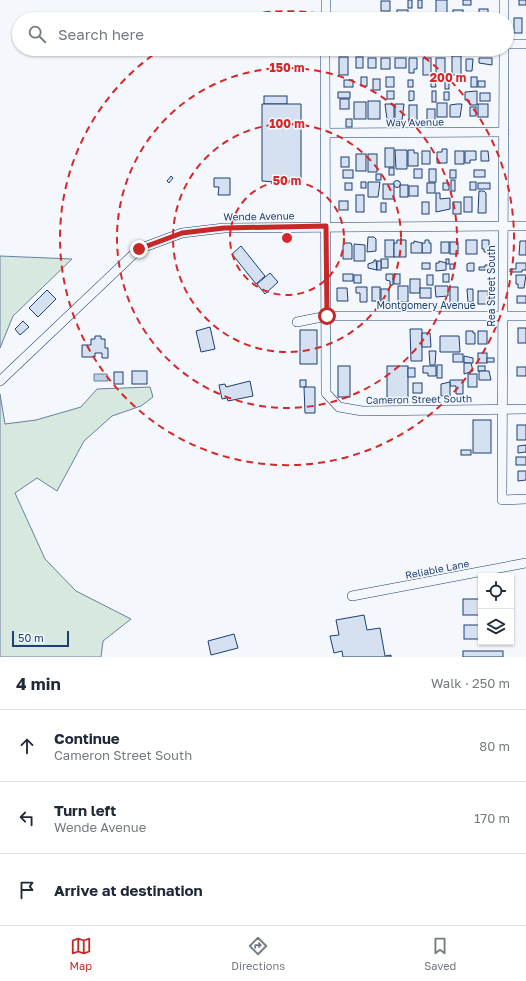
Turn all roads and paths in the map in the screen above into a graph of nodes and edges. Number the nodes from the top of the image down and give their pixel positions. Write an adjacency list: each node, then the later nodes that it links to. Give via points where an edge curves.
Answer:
1 (326, 0): 3 (street)
2 (504, 0): 4 (street)
3 (326, 12)
4 (504, 12)
5 (514, 44): 6 (street)
6 (526, 44)
7 (325, 56): 10 (street, Cameron Street South)
8 (504, 56): 9 (street, Rea Street South)
9 (504, 132): 10 (street, Way Avenue); 12 (street, Rea Street South)
10 (326, 134): 11 (street, Cameron Street South)
11 (326, 226): 12 (street, Wende Avenue); 14 (street, Cameron Street South); 18 (street, Wende Avenue, via 224,228 182,233 139,249)
12 (502, 226): 13 (street, Wende Avenue); 15 (street, Rea Street South)
13 (526, 226)
14 (327, 316): 15 (street, Montgomery Avenue); 17 (street, Montgomery Avenue); 19 (street, Cameron Street South, via 326,393 339,407 362,411)
15 (502, 316): 16 (street, Montgomery Avenue); 19 (street, Rea Street South)
16 (526, 316)
17 (297, 322)
18 (0, 381)
19 (503, 409): 20 (street, Cameron Street South); 21 (street, Rea Street South, via 502,500)
20 (526, 409)
21 (526, 499)
22 (526, 563): 23 (street, Reliable Lane)
23 (352, 596)

